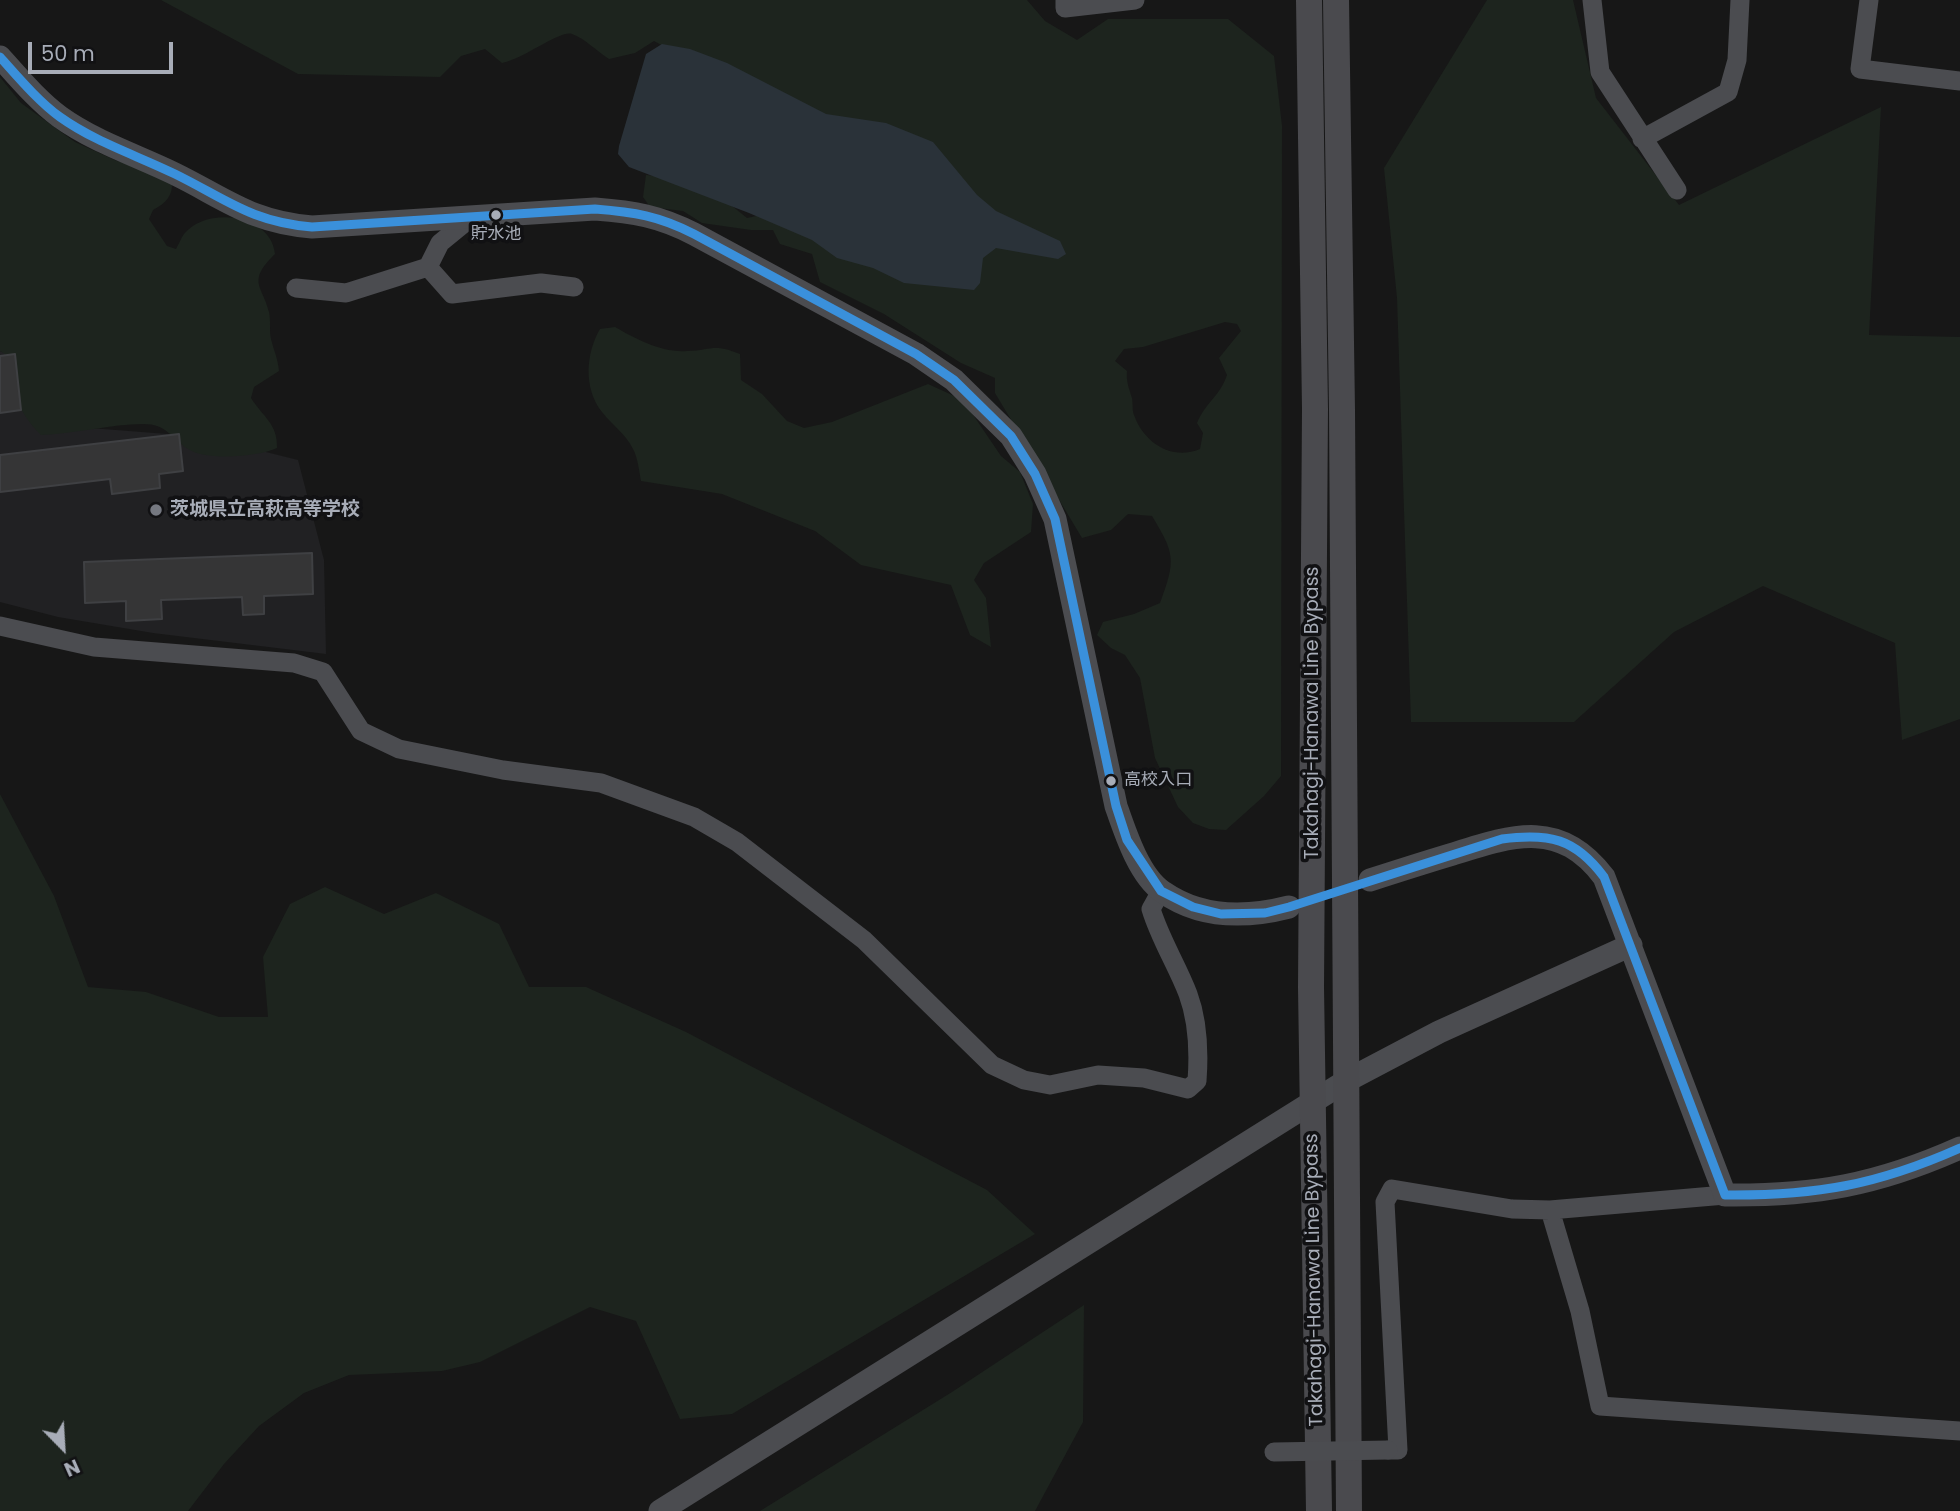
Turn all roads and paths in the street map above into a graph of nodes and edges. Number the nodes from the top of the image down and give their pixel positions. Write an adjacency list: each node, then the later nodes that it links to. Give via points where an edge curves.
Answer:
1 (1065, 0): 2 (street, via 1065,8)
2 (1135, 0)
3 (1309, 0): 10 (main road, Takahagi-Hanawa Line Bypass)
4 (1336, 0): 10 (main road, Takahagi-Hanawa Line Bypass)
5 (1592, 0): 11 (street, via 1600,72)
6 (1740, 0): 11 (street, via 1737,60 1728,92)
7 (1869, 0): 9 (street, via 1860,69)
8 (0, 57): 13 (street, via 59,116 95,138 278,225 312,227)
9 (1960, 81)
10 (1326, 136): 22 (main road, Takahagi-Hanawa Line Bypass, via 1342,410); 23 (main road, Takahagi-Hanawa Line Bypass, via 1315,410)
11 (1642, 139): 12 (street)
12 (1676, 190)
13 (473, 216): 14 (street, via 440,243); 19 (street, via 595,209 663,219 916,354 985,408 1011,436 1035,474 1055,519 1116,806 1128,841)
14 (428, 267): 15 (street, via 452,294 541,283); 16 (street, via 346,293)
15 (574, 287)
16 (296, 288)
17 (0, 625): 19 (street, via 94,647 294,663 323,672 361,731 399,749 601,783 694,817 737,842 864,940 992,1065 1024,1080 1050,1085 1098,1075 1144,1078 1188,1089 1197,1082 1195,1020 1151,909)
18 (1370, 880): 21 (street, via 1502,839 1550,838 1578,850 1604,877)
19 (1161, 891): 20 (street, via 1221,914 1265,913)
20 (1289, 907)
21 (1631, 946): 22 (street, via 1438,1032); 25 (street)
22 (1346, 1081): 23 (street); 31 (main road, Takahagi-Hanawa Line Bypass)
23 (1312, 1103): 29 (street); 30 (main road, Takahagi-Hanawa Line Bypass)
24 (1960, 1148): 25 (street, via 1890,1177 1839,1188 1788,1195)
25 (1725, 1195): 26 (street)
26 (1550, 1210): 27 (street, via 1580,1311 1600,1406); 28 (street, bridge, via 1466,1204 1392,1189 1385,1202 1398,1450)
27 (1960, 1431)
28 (1271, 1451)
29 (660, 1511)
30 (1319, 1511)
31 (1349, 1511)

